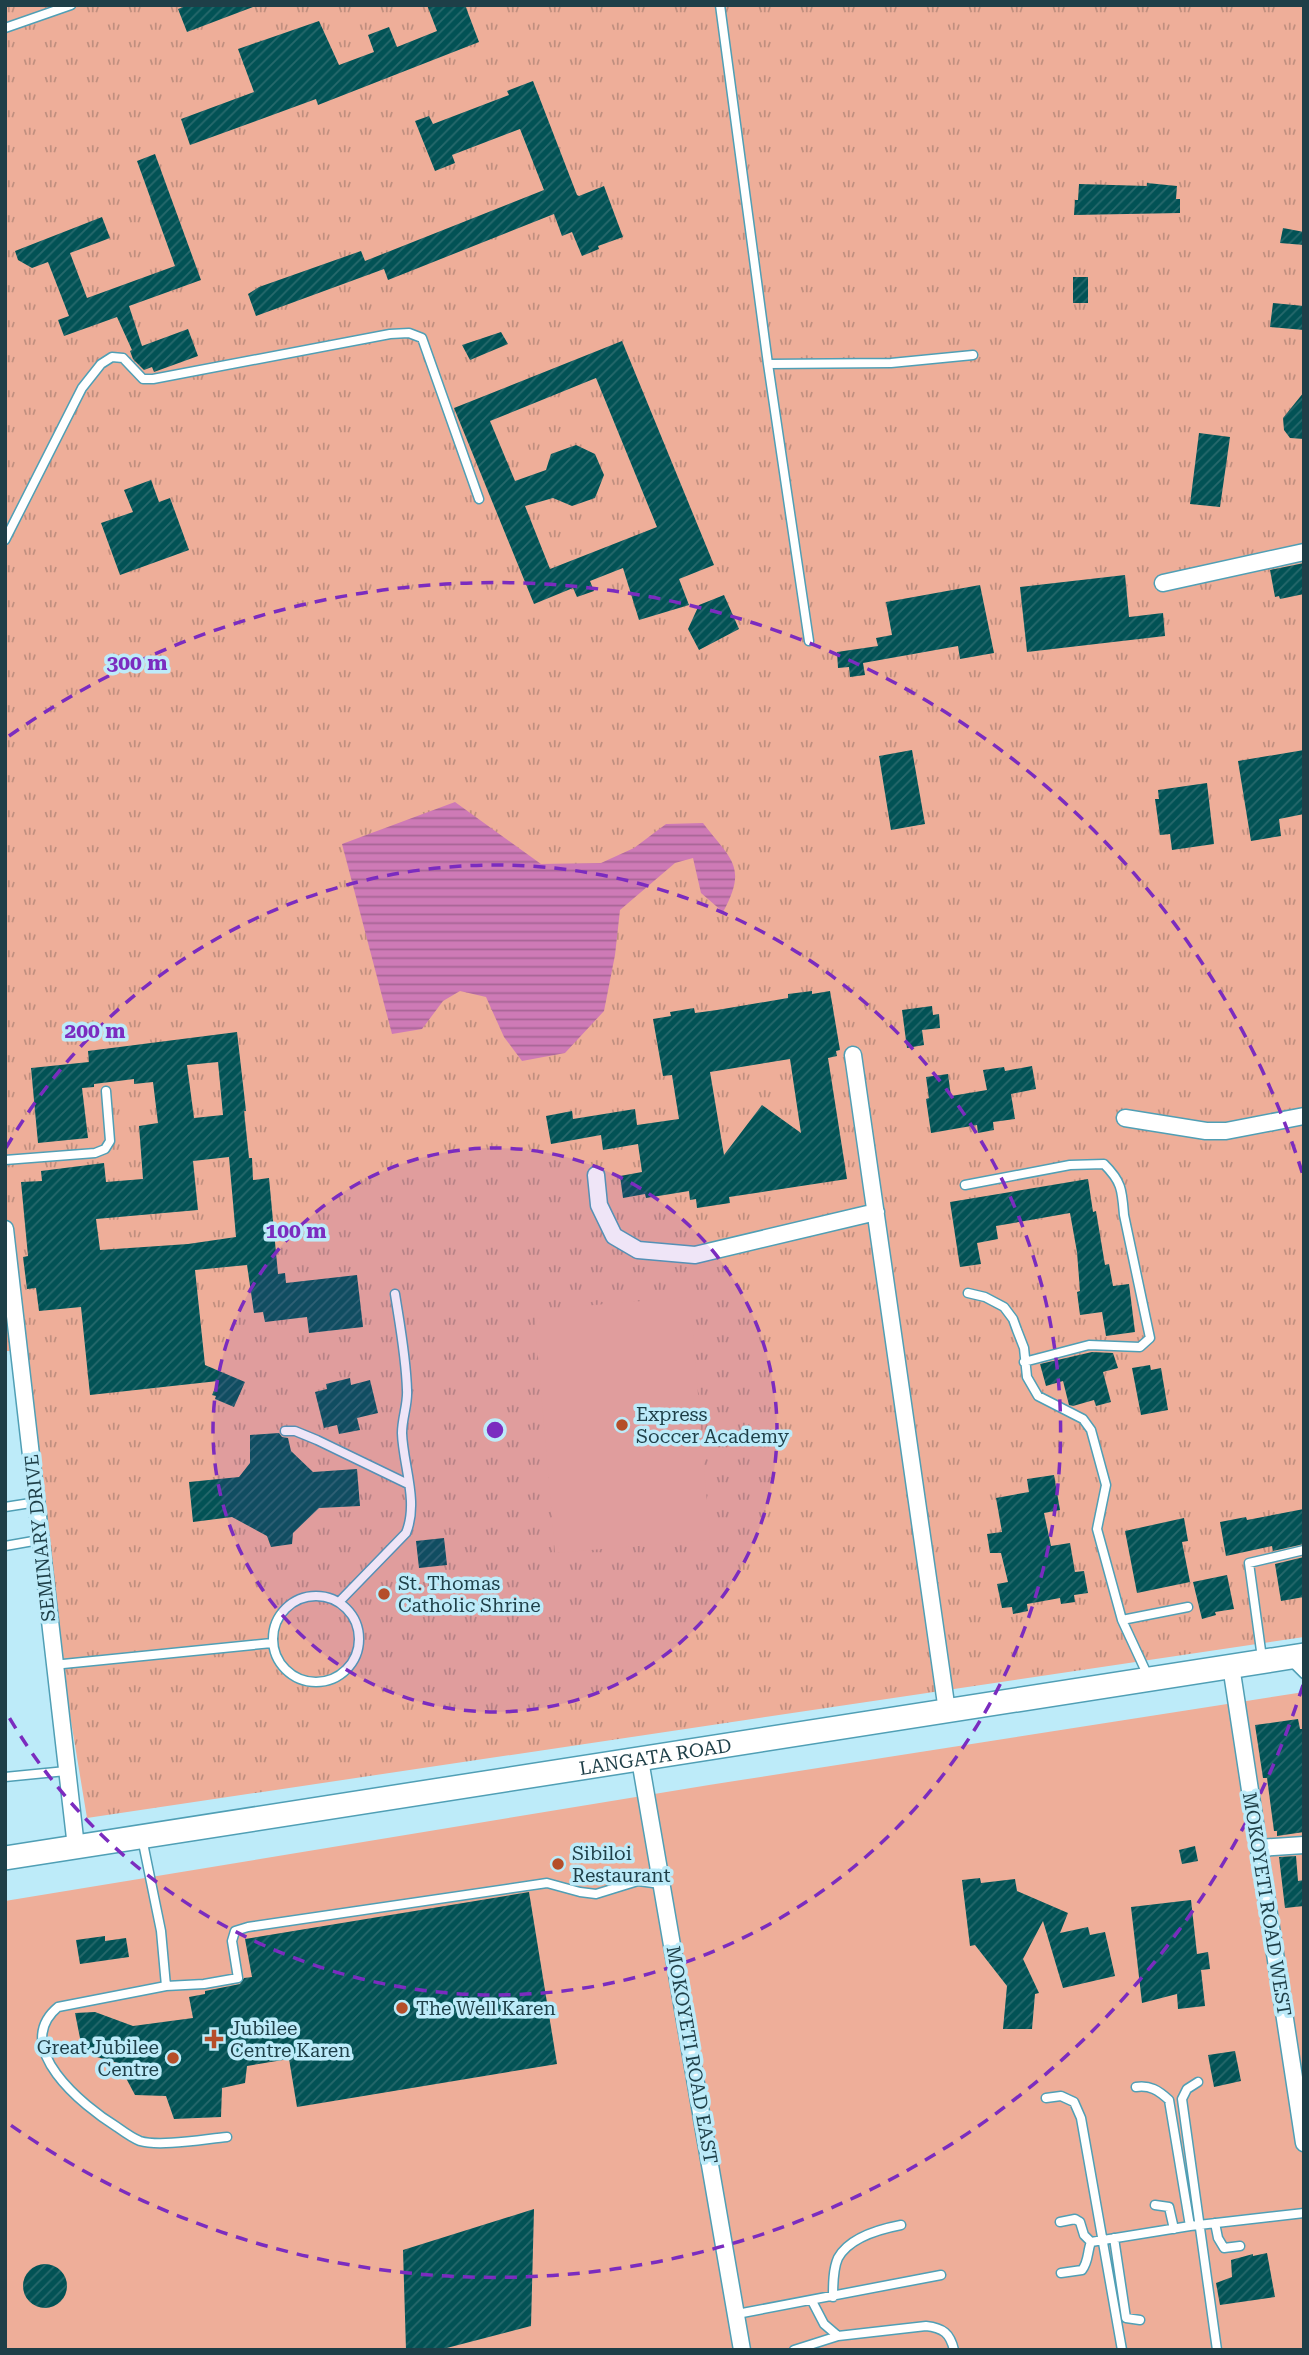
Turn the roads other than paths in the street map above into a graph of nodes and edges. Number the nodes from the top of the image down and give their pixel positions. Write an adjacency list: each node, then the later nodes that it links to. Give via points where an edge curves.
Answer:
1 (71, 5): 3 (lane)
2 (720, 5): 5 (lane)
3 (5, 28)
4 (973, 355): 5 (lane, via 891,363)
5 (768, 365): 10 (lane)
6 (479, 499): 7 (lane, via 422,338 390,334 153,379 143,379 122,358 112,357 82,388)
7 (5, 540)
8 (1304, 552): 9 (street)
9 (1163, 583)
10 (809, 641)
11 (853, 1055): 18 (street)
12 (106, 1091): 15 (lane, via 110,1141 105,1149)
13 (1304, 1116): 14 (street, via 1226,1131)
14 (1125, 1118)
15 (5, 1160)
16 (596, 1175): 18 (street, via 599,1205 614,1236 638,1250 695,1255)
17 (965, 1185): 22 (lane, via 1070,1165 1104,1164 1117,1177 1123,1195 1150,1338 1140,1347 1089,1345)
18 (876, 1212): 40 (street)
19 (5, 1229): 25 (street, SEMINARY DRIVE)
20 (968, 1293): 22 (lane, via 1004,1307 1024,1348)
21 (394, 1294): 24 (lane, via 405,1349 407,1393 402,1431)
22 (1024, 1362): 32 (lane, via 1038,1396 1083,1419 1091,1430 1107,1485 1097,1529)
23 (285, 1431): 24 (lane, via 317,1440)
24 (408, 1484): 30 (lane, via 410,1523 405,1533)
25 (37, 1502): 26 (lane); 27 (street, SEMINARY DRIVE)
26 (5, 1507)
27 (39, 1540): 28 (lane); 36 (street, SEMINARY DRIVE)
28 (5, 1546)
29 (1304, 1550): 35 (lane, via 1249,1563)
30 (339, 1602): 33 (lane, via 324,1596 293,1602 281,1612); 33 (lane, via 359,1627 360,1643 346,1671 332,1680 308,1681 286,1671)
31 (1188, 1607): 32 (lane)
32 (1122, 1620): 39 (lane)
33 (272, 1643): 36 (lane)
34 (1296, 1656): 35 (main road, LANGATA ROAD); 38 (lane)
35 (1262, 1661): 37 (main road, LANGATA ROAD)
36 (53, 1665): 42 (street, SEMINARY DRIVE)
37 (1231, 1666): 39 (main road, LANGATA ROAD); 47 (street, MOKOYETI ROAD WEST)
38 (1304, 1674)
39 (1149, 1679): 40 (main road, LANGATA ROAD)
40 (947, 1711): 41 (main road, LANGATA ROAD)
41 (640, 1760): 44 (main road, LANGATA ROAD); 49 (street, MOKOYETI ROAD EAST)
42 (66, 1771): 43 (lane); 46 (street, SEMINARY DRIVE)
43 (5, 1776)
44 (141, 1835): 46 (main road, LANGATA ROAD); 50 (lane, via 161,1931)
45 (1304, 1845): 47 (street)
46 (76, 1847): 48 (main road, LANGATA ROAD)
47 (1259, 1848): 54 (street, MOKOYETI ROAD WEST)
48 (5, 1858)
49 (664, 1884): 50 (lane, via 638,1881 596,1894 547,1883 248,1927 235,1931 232,1938 238,1978); 73 (street, MOKOYETI ROAD EAST)
50 (166, 1986): 55 (lane, via 58,2007 47,2016 43,2028 52,2071 105,2120 138,2140)
51 (1198, 2082): 62 (lane, via 1182,2099)
52 (1136, 2087): 63 (lane, via 1158,2090 1169,2100)
53 (1046, 2098): 66 (lane, via 1061,2096 1074,2102 1081,2118)
54 (1301, 2111): 56 (street, MOKOYETI ROAD WEST)
55 (227, 2137)
56 (1304, 2143)
57 (1155, 2205): 64 (lane, via 1168,2207)
58 (1304, 2213): 60 (lane)
59 (1060, 2222): 67 (lane, via 1080,2222)
60 (1215, 2223): 62 (lane); 68 (lane, via 1224,2248)
61 (901, 2225): 71 (lane, via 851,2244 838,2258)
62 (1201, 2225): 63 (lane); 80 (lane)
63 (1190, 2226): 64 (lane)
64 (1174, 2229): 65 (lane)
65 (1114, 2238): 66 (lane); 74 (lane, via 1126,2318)
66 (1102, 2239): 67 (lane); 79 (lane)
67 (1091, 2242): 69 (lane, via 1082,2270)
68 (1240, 2246)
69 (1061, 2273)
70 (942, 2275): 71 (lane)
71 (833, 2297): 72 (lane)
72 (812, 2301): 73 (lane); 75 (lane, via 824,2324)
73 (737, 2314): 76 (street, MOKOYETI ROAD EAST)
74 (1140, 2320)
75 (838, 2336): 77 (lane); 78 (lane, via 940,2327)
76 (742, 2350)
77 (794, 2350)
78 (954, 2350)
79 (1122, 2350)
80 (1217, 2350)

